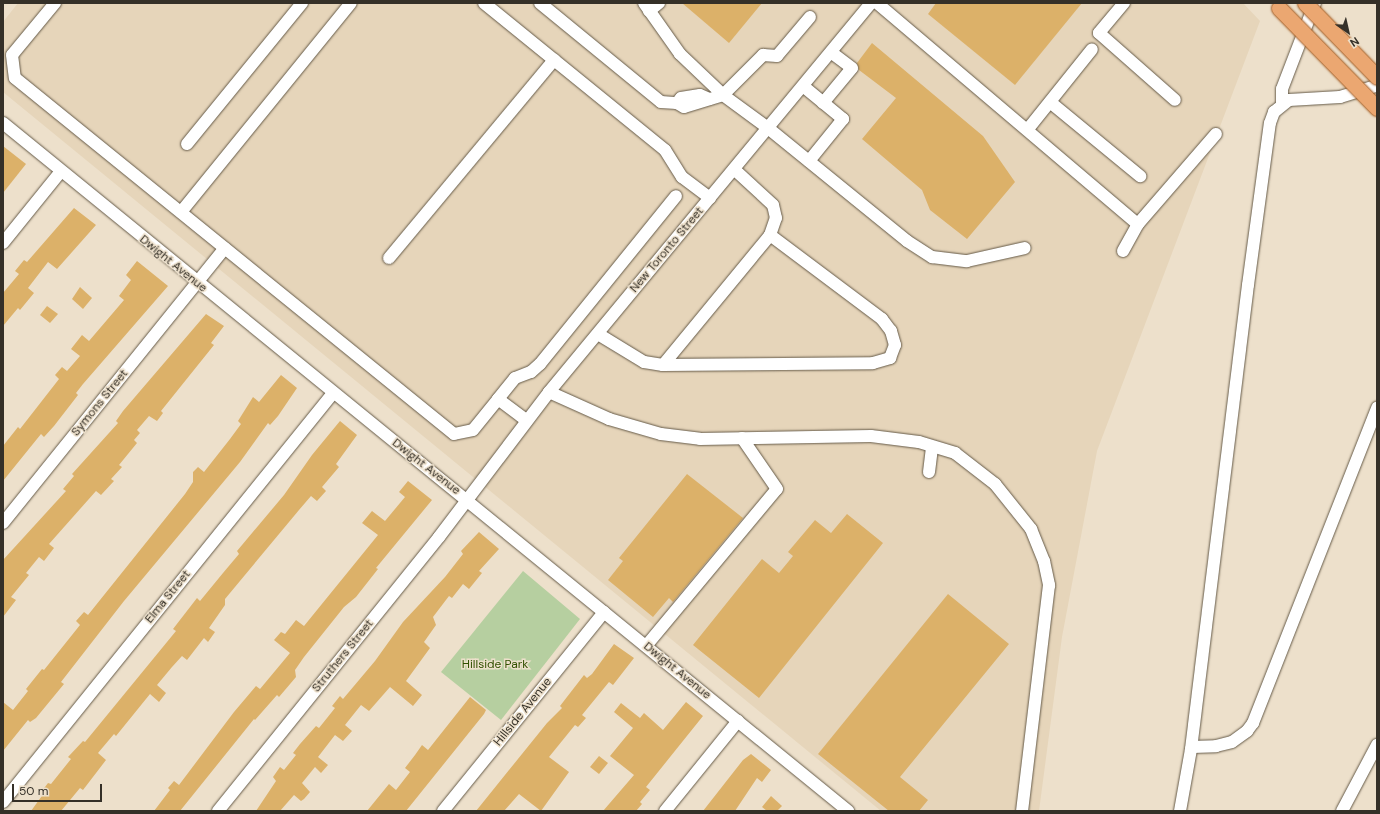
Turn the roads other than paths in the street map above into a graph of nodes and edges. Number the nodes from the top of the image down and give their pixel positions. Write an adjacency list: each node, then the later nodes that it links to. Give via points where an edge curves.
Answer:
1 (55, 3): 38 (street, via 12,56 15,78)
2 (302, 3): 31 (street)
3 (351, 3): 38 (street)
4 (484, 3): 17 (street)
5 (540, 3): 21 (street, via 662,102 677,103 684,107)
6 (659, 3): 12 (street)
7 (871, 3): 16 (street, New Toronto Street)
8 (877, 3): 29 (street)
9 (1124, 3): 22 (street, via 1099,34)
10 (1305, 3): 18 (main road, bridge)
11 (1315, 3): 25 (street, via 1282,89)
12 (646, 7): 21 (street, via 680,54)
13 (1279, 8): 26 (main road, bridge)
14 (810, 17): 21 (street, via 777,56 763,55)
15 (1092, 49): 23 (street)
16 (831, 52): 19 (street, New Toronto Street); 24 (street, via 852,68)
17 (554, 60): 37 (street, via 664,150 682,177); 45 (street)
18 (1377, 77)
19 (802, 86): 24 (street); 28 (street, New Toronto Street)
20 (1377, 86): 25 (street, via 1340,97)
21 (723, 95): 28 (street)
22 (1175, 100)
23 (1050, 102): 29 (street); 35 (street)
24 (823, 103): 32 (street, via 843,120)
25 (1282, 103): 63 (street, via 1270,122)
26 (1377, 108)
27 (3, 123): 34 (street, Dwight Avenue)
28 (768, 128): 32 (street); 33 (street, New Toronto Street)
29 (1028, 129): 39 (street)
30 (1216, 134): 39 (street)
31 (187, 144)
32 (809, 161): 43 (street, via 907,241 932,257 967,260)
33 (734, 169): 37 (street, New Toronto Street); 40 (street, via 773,206 776,218)
34 (60, 171): 41 (street); 46 (street, Dwight Avenue)
35 (1140, 176)
36 (676, 196): 51 (street, via 540,364 531,372 515,378)
37 (710, 198): 47 (street, New Toronto Street)
38 (181, 212): 42 (street)
39 (1138, 224): 44 (street)
40 (770, 235): 48 (street); 48 (street, via 882,319 891,331 895,345 890,358 873,363)
41 (3, 243)
42 (225, 248): 46 (street, Symons Street); 51 (street, via 454,434 473,430)
43 (1025, 248)
44 (1123, 251)
45 (389, 258)
46 (198, 283): 50 (street, Dwight Avenue); 58 (street, Symons Street)
47 (598, 334): 48 (street, via 644,362); 49 (street, New Toronto Street)
48 (663, 365)
49 (549, 392): 53 (street, New Toronto Street); 54 (street, via 609,419 661,434 700,440)
50 (332, 393): 57 (street, Dwight Avenue); 64 (street, Elma Street)
51 (498, 399): 53 (street)
52 (1377, 408): 63 (street, via 1253,723 1232,742)
53 (527, 422): 57 (street, New Toronto Street)
54 (742, 438): 55 (street, via 872,436); 60 (street, via 777,489)
55 (932, 446): 56 (street); 69 (street, via 955,453 995,484 1031,529 1044,561 1048,585)
56 (929, 472)
57 (467, 500): 59 (street, Dwight Avenue); 65 (street, Struthers Street)
58 (3, 524)
59 (604, 612): 60 (street, Dwight Avenue); 66 (street, Hillside Avenue)
60 (646, 646): 61 (street, Dwight Avenue)
61 (738, 721): 67 (street); 68 (street, Dwight Avenue)
62 (1377, 745): 71 (street)
63 (1192, 747): 70 (street)
64 (3, 802)
65 (218, 811)
66 (443, 811)
67 (665, 811)
68 (848, 811)
69 (1022, 811)
70 (1180, 811)
71 (1342, 811)

